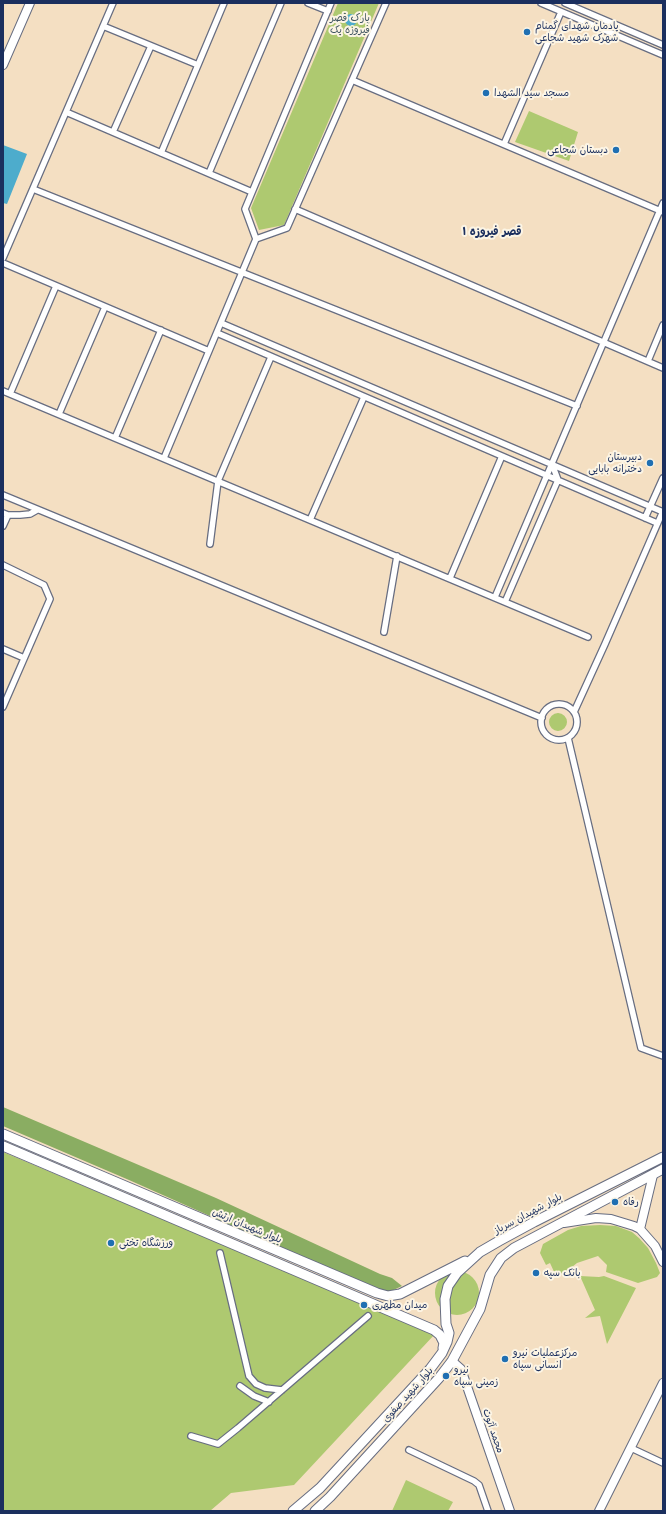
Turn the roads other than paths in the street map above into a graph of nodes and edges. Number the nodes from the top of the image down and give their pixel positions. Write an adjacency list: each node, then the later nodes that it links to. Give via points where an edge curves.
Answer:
1 (30, 3): 16 (street)
2 (113, 3): 12 (street)
3 (224, 3): 17 (street)
4 (281, 3): 23 (street)
5 (308, 3): 10 (street)
6 (331, 3): 10 (street)
7 (386, 3): 18 (street)
8 (541, 3): 11 (street)
9 (565, 3): 13 (street)
10 (328, 11): 25 (street)
11 (561, 12): 15 (street); 21 (street)
12 (103, 26): 14 (street); 19 (street)
13 (663, 45)
14 (151, 46): 17 (street); 20 (street)
15 (663, 55)
16 (3, 65)
17 (198, 65): 22 (street)
18 (352, 80): 21 (street); 27 (street)
19 (66, 112): 20 (street); 24 (street)
20 (113, 132): 22 (street)
21 (504, 144): 28 (street)
22 (161, 153): 23 (street)
23 (209, 173): 25 (street)
24 (33, 189): 30 (street); 32 (street)
25 (252, 192): 29 (street, via 245,209)
26 (663, 203): 28 (street)
27 (295, 209): 29 (street, via 287,228); 39 (street)
28 (661, 211): 39 (street)
29 (256, 238): 32 (street)
30 (3, 258)
31 (3, 263): 33 (street)
32 (242, 272): 35 (street); 47 (street)
33 (56, 286): 34 (street); 45 (street)
34 (105, 307): 37 (street); 48 (street)
35 (221, 323): 38 (street); 52 (street)
36 (663, 326): 42 (street)
37 (161, 330): 40 (street); 49 (street)
38 (216, 333): 40 (street); 41 (street)
39 (604, 342): 42 (street); 47 (street)
40 (209, 351): 51 (street)
41 (271, 357): 46 (street); 56 (street)
42 (648, 361): 43 (street)
43 (663, 368)
44 (3, 391): 45 (street)
45 (10, 394): 48 (street)
46 (364, 397): 50 (street); 63 (street)
47 (577, 406): 52 (street)
48 (59, 414): 49 (street)
49 (115, 438): 51 (street)
50 (502, 456): 53 (street); 69 (street)
51 (164, 458): 56 (street)
52 (552, 464): 53 (street); 55 (street); 58 (street)
53 (547, 476): 55 (street); 70 (street)
54 (663, 478): 58 (street)
55 (558, 480): 62 (street); 71 (street)
56 (218, 481): 63 (street); 66 (street)
57 (3, 495): 59 (street)
58 (650, 506): 60 (street); 62 (street)
59 (37, 510): 61 (street, via 30,514); 78 (street)
60 (663, 511): 64 (street)
61 (5, 514): 65 (street)
62 (645, 518): 64 (street)
63 (310, 520): 67 (street)
64 (657, 523): 77 (street)
65 (3, 526)
66 (210, 544)
67 (397, 556): 69 (street); 72 (street)
68 (3, 565): 75 (street, via 44,585 50,599)
69 (450, 578): 70 (street)
70 (495, 597): 71 (street)
71 (505, 602): 73 (street)
72 (384, 632)
73 (588, 638)
74 (3, 649): 75 (street)
75 (24, 658): 76 (street)
76 (3, 707)
77 (574, 712): 78 (street, via 564,706 553,706); 79 (street, via 575,729)
78 (542, 718): 79 (street, via 546,734 556,740)
79 (568, 738): 80 (street, via 641,1048)
80 (663, 1056)
81 (3, 1134): 88 (main road, بلوار شهیدان ارتش, via 388,1296 400,1294)
82 (3, 1146): 93 (main road, via 434,1330 444,1343)
83 (663, 1157): 88 (main road, بلوار شهیدان سرباز)
84 (663, 1169): 85 (main road)
85 (653, 1175): 86 (main road); 87 (street)
86 (557, 1225): 87 (street, via 596,1218 611,1219); 94 (main road, بلوار شهید صفوی, via 514,1248 501,1258 490,1275 480,1309)
87 (640, 1229): 90 (street, via 655,1246)
88 (480, 1252): 92 (main road, بلوار شهیدان سرباز, via 457,1273 448,1286 444,1299)
89 (220, 1253): 97 (street, via 249,1376 256,1384 265,1388)
90 (663, 1262)
91 (368, 1316): 97 (street)
92 (446, 1324): 93 (main road, بلوار شهید صفوی, via 449,1333)
93 (442, 1354): 103 (main road, بلوار شهید صفوی, via 320,1488)
94 (452, 1361): 104 (main road, بلوار شهید صفوی); 106 (street, محمد آتوت, via 461,1369)
95 (663, 1383): 100 (street)
96 (240, 1386): 98 (street)
97 (282, 1390): 98 (street)
98 (269, 1402): 99 (street, via 218,1444)
99 (190, 1436)
100 (630, 1448): 102 (street); 107 (street)
101 (408, 1450): 105 (street, via 474,1481 479,1485)
102 (663, 1464)
103 (293, 1511)
104 (315, 1511)
105 (488, 1511)
106 (510, 1511)
107 (599, 1511)

